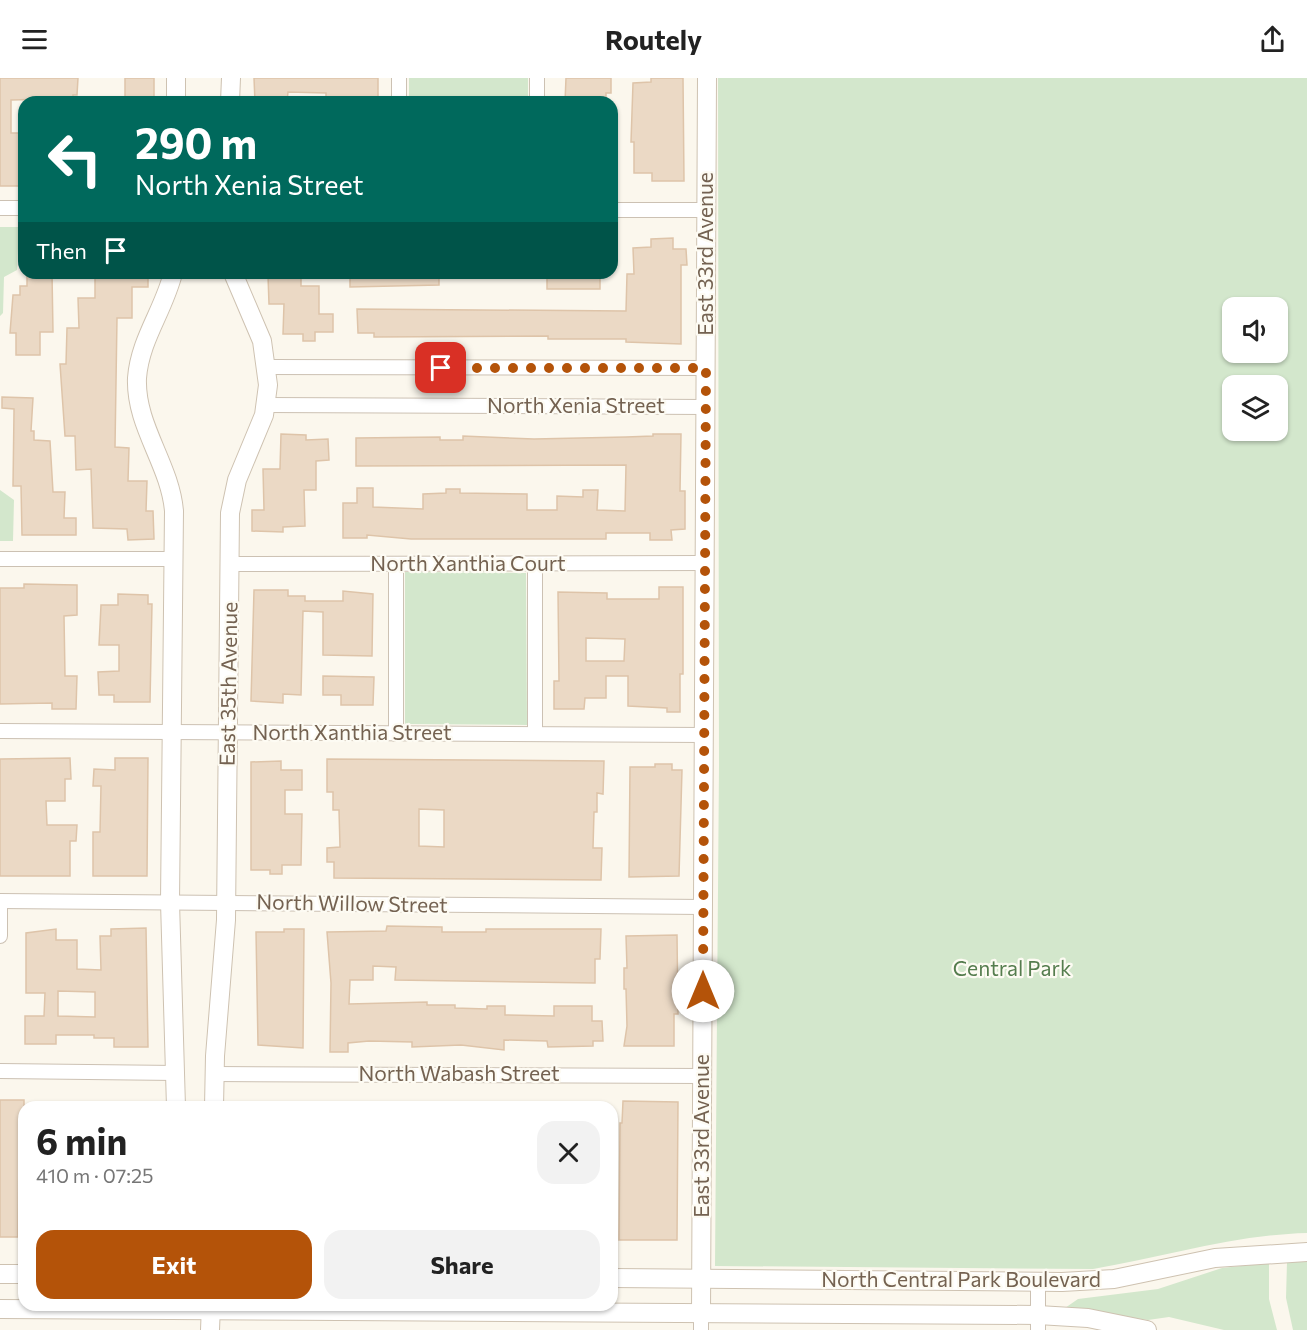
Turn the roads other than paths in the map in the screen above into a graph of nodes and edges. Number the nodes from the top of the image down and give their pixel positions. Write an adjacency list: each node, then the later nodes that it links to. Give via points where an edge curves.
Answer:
1 (176, 78): 6 (street)
2 (231, 78): 7 (street)
3 (399, 78): 8 (street)
4 (537, 78): 9 (street)
5 (707, 78): 13 (street, East 33rd Avenue)
6 (176, 96)
7 (230, 96)
8 (399, 96)
9 (537, 96)
10 (0, 208): 11 (street)
11 (18, 208)
12 (618, 210): 13 (street)
13 (706, 210): 17 (street, East 33rd Avenue)
14 (170, 279): 21 (street, via 145,338 137,378 143,422 166,471 173,497)
15 (236, 279): 16 (street, East 35th Avenue, via 262,341)
16 (267, 367): 17 (street, North Xenia Street); 18 (street, East 35th Avenue)
17 (706, 368): 19 (street, East 33rd Avenue)
18 (266, 405): 19 (street, North Xenia Street); 23 (street, East 35th Avenue, via 258,435 234,488)
19 (706, 407): 22 (street, East 33rd Avenue)
20 (0, 559): 21 (street)
21 (174, 559): 27 (street)
22 (705, 563): 25 (street, North Xanthia Court); 31 (street, East 33rd Avenue)
23 (230, 564): 24 (street, North Xanthia Court); 28 (street, East 35th Avenue)
24 (396, 564): 25 (street, North Xanthia Court); 29 (street)
25 (536, 564): 30 (street)
26 (0, 731): 27 (street, North Xanthia Street)
27 (172, 732): 28 (street, North Xanthia Street); 33 (street)
28 (228, 733): 29 (street, North Xanthia Street); 34 (street, East 35th Avenue)
29 (396, 734): 30 (street, North Xanthia Street)
30 (534, 734): 31 (street, North Xanthia Street)
31 (704, 735): 35 (street, East 33rd Avenue)
32 (0, 901): 33 (street, North Willow Street); 36 (street)
33 (170, 902): 34 (street, North Willow Street); 38 (street)
34 (227, 902): 35 (street, North Willow Street); 39 (street, East 35th Avenue)
35 (703, 907): 40 (street, East 33rd Avenue)
36 (0, 936)
37 (0, 1071): 38 (street)
38 (176, 1073): 41 (street)
39 (214, 1074): 40 (street, North Wabash Street); 42 (street, East 35th Avenue)
40 (703, 1076): 47 (street, East 33rd Avenue)
41 (176, 1101)
42 (214, 1101)
43 (1307, 1252): 48 (street, North Central Park Boulevard, via 1215,1258 1114,1279)
44 (0, 1274): 45 (street)
45 (18, 1274)
46 (618, 1278): 47 (street, North Central Park Boulevard)
47 (701, 1279): 48 (street, North Central Park Boulevard); 56 (street, East 33rd Avenue)
48 (1038, 1282): 57 (street)
49 (0, 1309): 50 (street, North Central Park Boulevard)
50 (18, 1310)
51 (70, 1311): 55 (street, North Central Park Boulevard)
52 (194, 1311): 55 (street, North Central Park Boulevard)
53 (211, 1311): 58 (street)
54 (316, 1311): 56 (street, North Central Park Boulevard)
55 (176, 1314)
56 (701, 1322): 57 (street, North Central Park Boulevard)
57 (1038, 1323): 59 (street, North Central Park Boulevard, via 1088,1318)
58 (210, 1330)
59 (1147, 1330)

